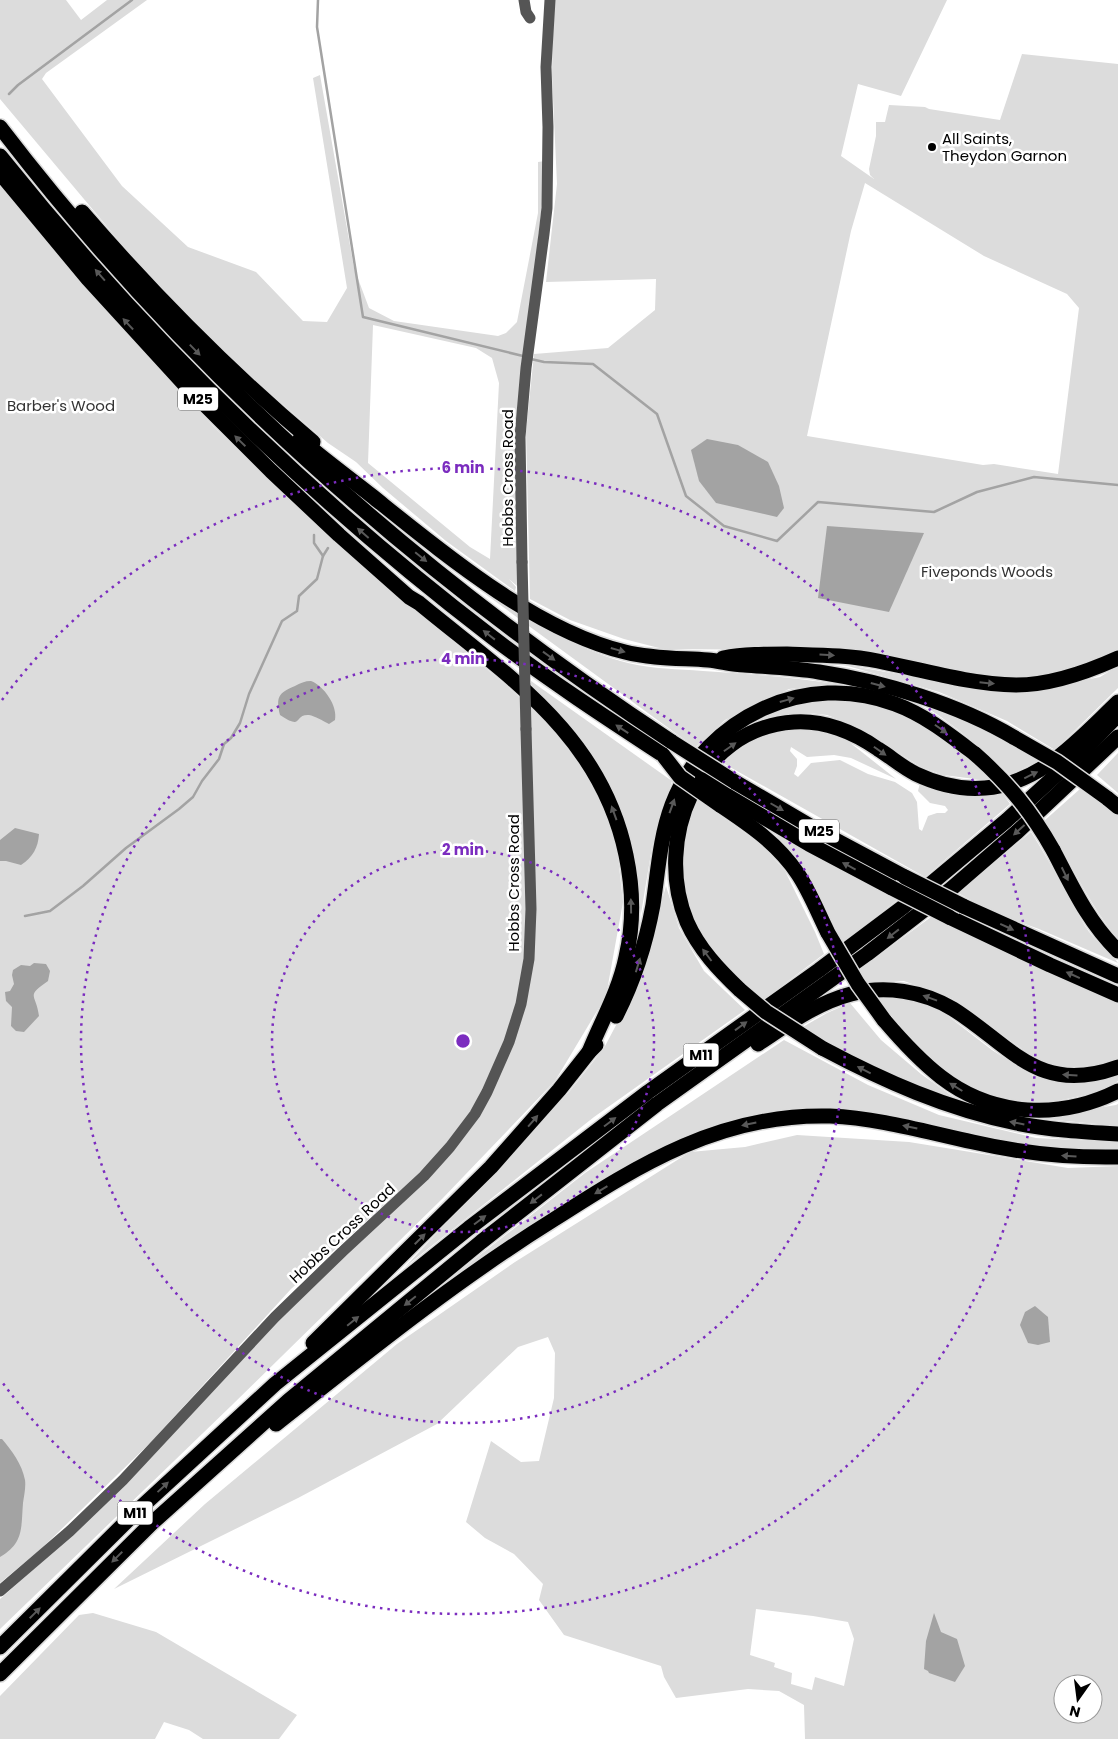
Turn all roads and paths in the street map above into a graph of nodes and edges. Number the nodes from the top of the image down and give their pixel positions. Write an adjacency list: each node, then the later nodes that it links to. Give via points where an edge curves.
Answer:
1 (524, 0): 3 (street)
2 (550, 0): 31 (street, Hobbs Cross Road, bridge, via 546,67 547,208 520,437 531,909 529,959 510,1042 475,1114 424,1176 275,1317 123,1480)
3 (530, 18)
4 (1, 128): 7 (highway, M25, one-way to 7, via 126,277); 9 (highway, via 24,143 116,250 226,363 289,422 384,499)
5 (0, 156): 8 (highway, M25, one-way to 5, via 106,282)
6 (0, 173): 10 (highway, M25, one-way to 6, via 345,540 196,397 105,298)
7 (263, 417): 9 (highway, via 286,428); 21 (highway, M25, one-way to 21, bridge, via 355,502 448,579 564,667 672,742 817,830 906,877)
8 (255, 436): 10 (highway, M25, via 270,462); 16 (highway, M25, one-way to 8, bridge, via 663,755 554,682 454,607 361,531)
9 (433, 544): 12 (highway, one-way to 12, via 510,598 589,640 649,657)
10 (419, 603): 23 (highway, one-way to 10, via 619,982 631,925 627,860 612,808 588,760 569,734 516,683)
11 (1118, 658): 12 (highway, one-way to 11, via 739,655 826,654 875,660 972,681 1017,685 1070,676)
12 (709, 660): 17 (highway, one-way to 17, bridge, via 806,670 861,680 946,706 987,723 1057,762)
13 (1118, 702): 27 (highway, one-way to 13, bridge, via 1018,1124 964,1110 903,1088 822,1048 766,1012 708,957 695,938 680,902 675,856 681,820 703,772 720,754 763,728 808,722 841,729 930,780 949,786 986,788 1036,773 1072,746)
14 (1118, 715): 29 (highway, M11, one-way to 14, via 477,1222 648,1092 903,907 1007,820)
15 (1118, 737): 26 (highway, M11, one-way to 26, via 1024,826 943,895 860,960)
16 (723, 800): 22 (highway, M25, one-way to 16, bridge, via 949,917); 25 (highway, one-way to 16, bridge, via 1068,1109 1018,1110 965,1092 941,1077 902,1041 858,984 805,886 785,857)
17 (1113, 802)
18 (1077, 898): 19 (highway); 20 (highway, via 1081,912 1094,933); 23 (highway, one-way to 18, bridge, via 605,1036 618,1014 635,973 653,906 666,823 680,787 697,759 724,733 743,719 782,701 815,694 857,694 913,712 947,733 975,754 1025,805)
19 (1118, 951)
20 (1118, 957)
21 (1118, 976)
22 (1118, 995)
23 (589, 1052): 29 (highway, one-way to 23, via 491,1167 550,1102)
24 (1118, 1067): 26 (highway, one-way to 26, via 1083,1076 1046,1071 1016,1057 962,1015 939,1002 899,991 865,991 833,1000 803,1014 717,1072)
25 (1118, 1091)
26 (657, 1104): 30 (highway, M11, one-way to 30, via 481,1242 288,1401)
27 (1118, 1134)
28 (1118, 1157): 30 (highway, one-way to 30, via 1027,1152 849,1117 764,1121 703,1137 664,1154 615,1182 536,1230 450,1289)
29 (274, 1384): 32 (highway, M11, one-way to 29, via 137,1511)
30 (152, 1523): 33 (highway, M11, one-way to 33)
31 (0, 1591)
32 (0, 1647)
33 (0, 1674)

